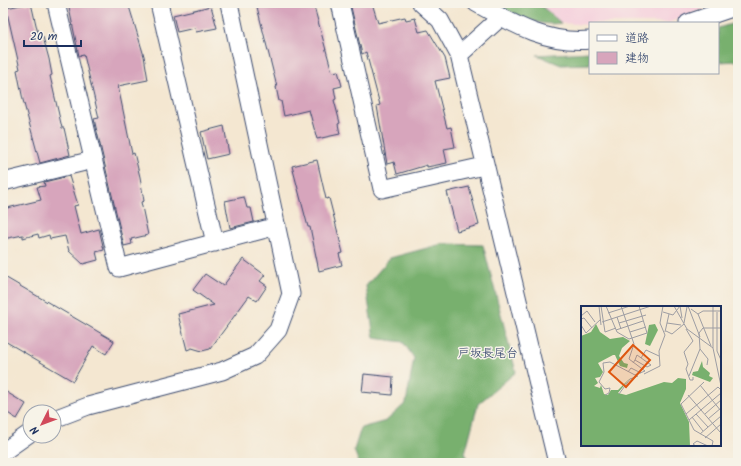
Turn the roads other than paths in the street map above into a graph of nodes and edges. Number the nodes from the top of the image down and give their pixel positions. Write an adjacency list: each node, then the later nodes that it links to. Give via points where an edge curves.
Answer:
1 (56, 3): 12 (street)
2 (159, 3): 16 (street)
3 (230, 3): 15 (street)
4 (340, 3): 13 (street, via 382,189)
5 (421, 3): 11 (street, via 440,20)
6 (476, 3): 8 (street)
7 (738, 6): 9 (street)
8 (501, 17): 10 (street, via 527,31 571,42); 11 (street)
9 (691, 22)
10 (589, 40)
11 (459, 55): 13 (street)
12 (93, 160): 14 (street); 16 (street, via 119,268)
13 (484, 166): 20 (street)
14 (3, 182)
15 (277, 226): 16 (street); 17 (street, via 291,294 278,330 255,356 222,370 88,406)
16 (215, 243)
17 (62, 416)
18 (22, 439): 19 (street)
19 (3, 452)
20 (557, 463)

